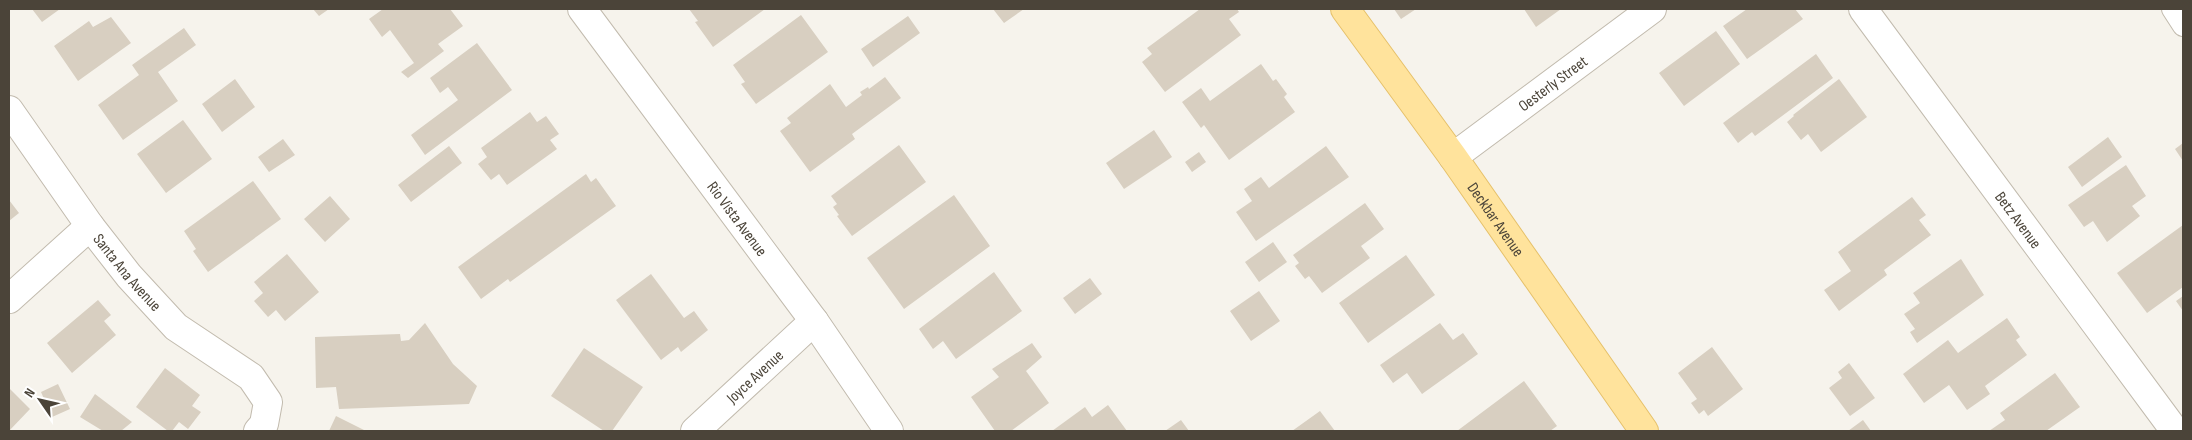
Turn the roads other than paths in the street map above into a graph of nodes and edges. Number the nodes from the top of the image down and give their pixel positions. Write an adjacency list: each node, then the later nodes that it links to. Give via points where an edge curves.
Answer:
1 (582, 9): 11 (street, Rio Vista Avenue)
2 (1345, 9): 8 (main road, Deckbar Avenue)
3 (1652, 9): 8 (street, Oesterly Street)
4 (1863, 9): 16 (street, Betz Avenue)
5 (2172, 9): 6 (lane)
6 (2183, 26)
7 (9, 110): 9 (street, Santa Ana Avenue)
8 (1453, 157): 15 (main road, Deckbar Avenue)
9 (90, 226): 10 (street); 12 (street, Santa Ana Avenue, via 129,276 176,327 250,377 268,402)
10 (9, 299)
11 (814, 320): 13 (street, Joyce Avenue); 14 (street, Rio Vista Avenue)
12 (262, 421)
13 (695, 431)
14 (889, 431)
15 (1644, 431)
16 (2175, 431)

